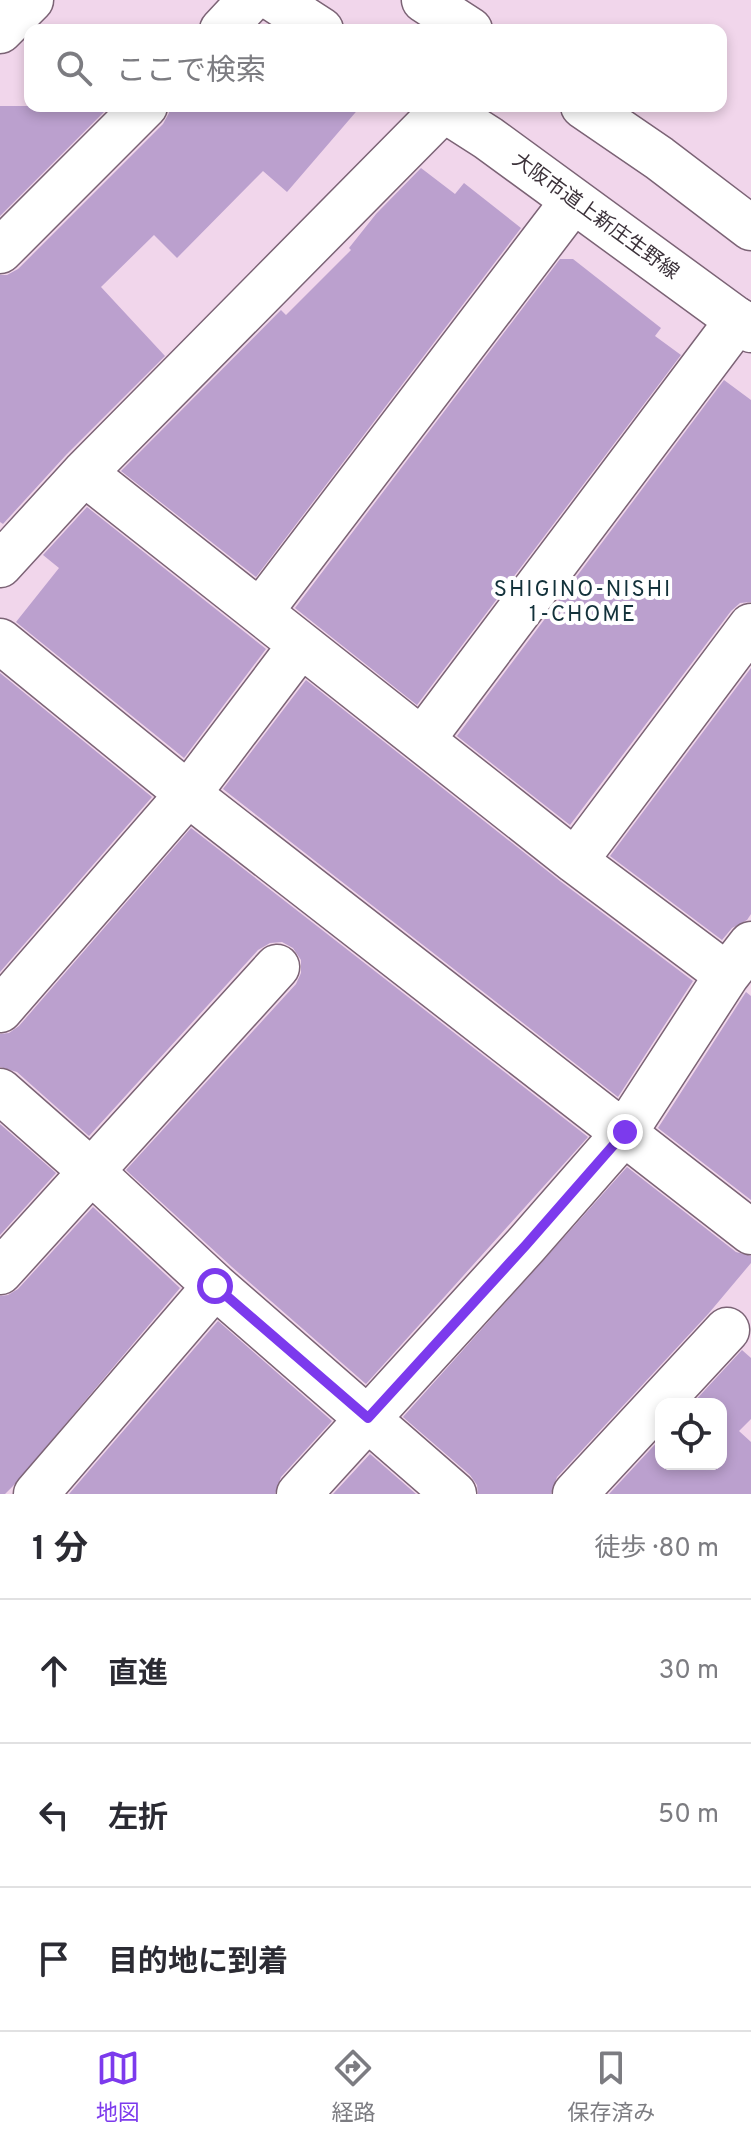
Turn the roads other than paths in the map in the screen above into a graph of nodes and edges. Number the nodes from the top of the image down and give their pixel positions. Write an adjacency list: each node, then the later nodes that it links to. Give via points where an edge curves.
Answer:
1 (31, 0): 8 (street)
2 (250, 0): 5 (street)
3 (275, 0): 6 (street)
4 (424, 0): 7 (street)
5 (228, 24)
6 (312, 24)
7 (461, 24)
8 (0, 31)
9 (139, 112): 15 (street)
10 (436, 112): 17 (street)
11 (446, 112): 13 (street, 大阪市道上新庄生野線)
12 (592, 112): 14 (street)
13 (573, 201): 16 (street, 大阪市道上新庄生野線); 19 (street)
14 (751, 228)
15 (0, 251)
16 (744, 325): 23 (street)
17 (84, 473): 18 (street); 19 (street)
18 (0, 565)
19 (260, 612): 22 (street)
20 (751, 626): 25 (street)
21 (0, 641): 24 (street)
22 (300, 646): 23 (street); 24 (street)
23 (422, 740): 25 (street)
24 (188, 794): 28 (street); 30 (street)
25 (575, 861): 26 (street)
26 (742, 961): 30 (street)
27 (277, 967): 31 (street)
28 (0, 1010)
29 (0, 1091): 31 (street)
30 (625, 1132): 32 (street); 36 (street)
31 (92, 1172): 33 (street); 34 (street)
32 (751, 1232)
33 (0, 1272)
34 (215, 1286): 36 (street); 37 (street)
35 (727, 1330): 40 (street)
36 (368, 1418): 38 (street); 39 (street)
37 (36, 1494)
38 (299, 1494)
39 (454, 1494)
40 (575, 1494)

